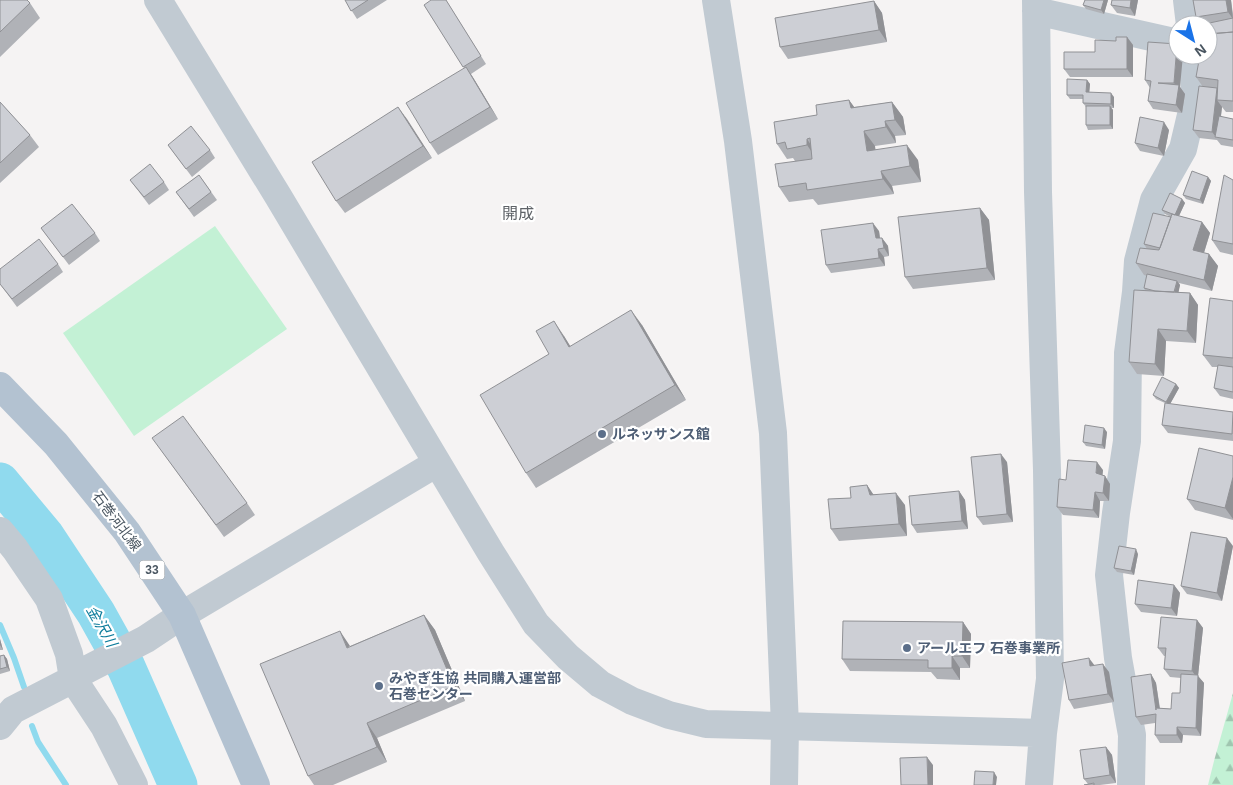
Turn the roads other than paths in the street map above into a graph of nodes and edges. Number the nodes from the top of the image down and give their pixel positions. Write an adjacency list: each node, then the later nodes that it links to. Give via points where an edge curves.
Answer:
1 (158, 0): 9 (street)
2 (716, 0): 14 (street, via 738,141 773,433)
3 (1187, 0): 5 (street)
4 (1036, 6): 6 (street); 15 (street, via 1050,679)
5 (1189, 15)
6 (1168, 40)
7 (1193, 65): 20 (street, via 1195,98 1183,150 1154,200 1138,261 1128,353 1127,441 1110,575 1118,658 1132,735)
8 (0, 386): 11 (main road, 石巻河北線 / 33, via 56,444 127,532)
9 (437, 463): 11 (street); 14 (street, via 536,624 600,684 669,715 706,724)
10 (0, 531): 12 (street, via 49,599 69,654)
11 (182, 615): 12 (street, via 146,639); 17 (main road, 石巻河北線 / 33)
12 (80, 674): 13 (street, via 13,710); 16 (street)
13 (0, 726)
14 (785, 726): 15 (street); 18 (street)
15 (1043, 732): 19 (street)
16 (134, 785)
17 (256, 785)
18 (784, 785)
19 (1039, 785)
20 (1131, 785)

